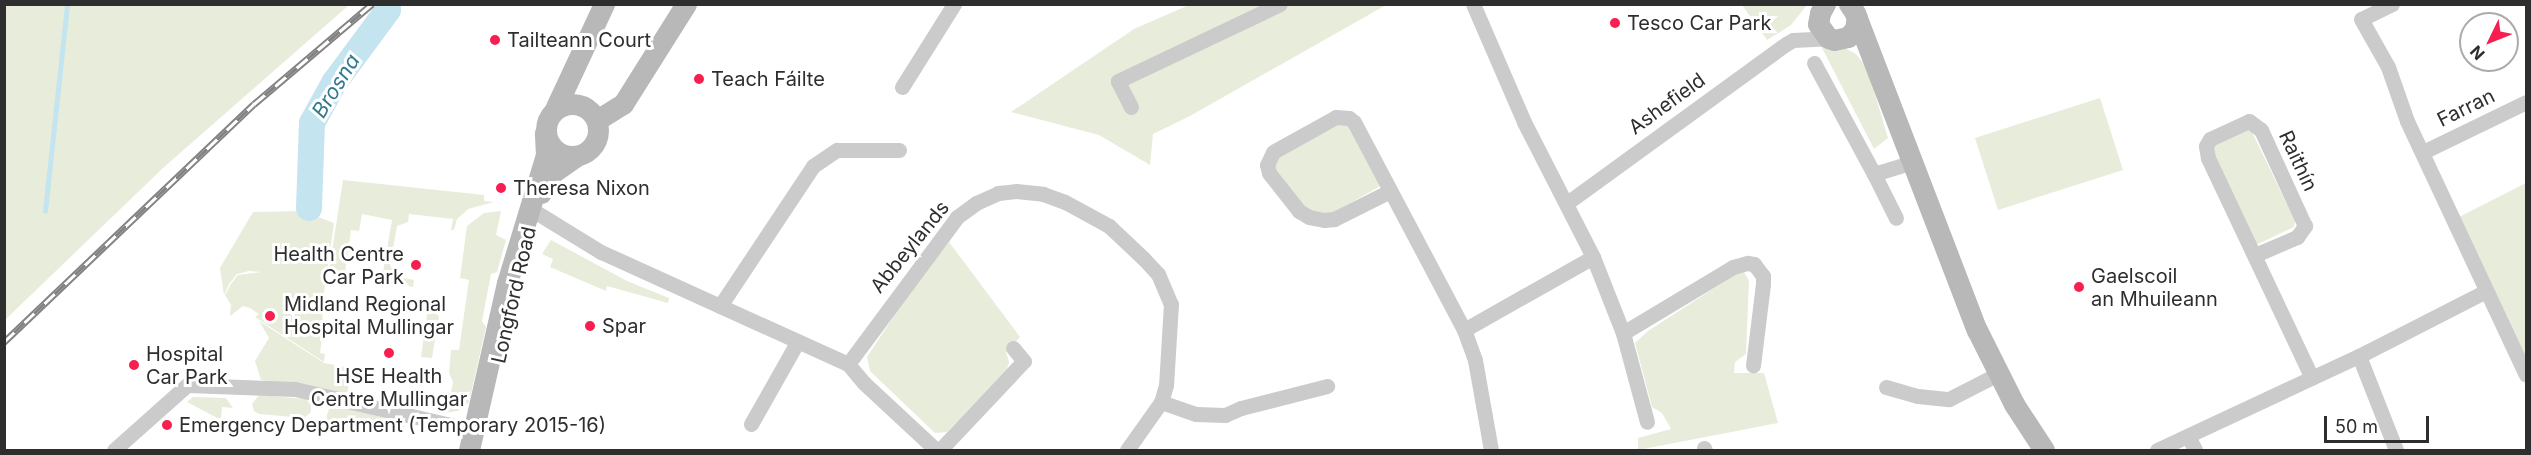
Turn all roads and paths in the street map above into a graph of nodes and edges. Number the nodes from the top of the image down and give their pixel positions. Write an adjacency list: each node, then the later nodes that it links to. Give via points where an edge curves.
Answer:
1 (604, 4): 15 (street)
2 (686, 4): 17 (street, via 623,104)
3 (954, 4): 13 (street)
4 (1280, 4): 16 (street, via 1118,81)
5 (1473, 4): 25 (street, via 1524,122)
6 (2392, 4): 20 (street, via 2361,19 2388,67)
7 (1824, 7): 9 (street, via 1820,30); 10 (street, Ashefield)
8 (1852, 9): 9 (street, via 1852,33); 12 (street)
9 (1835, 39): 10 (street); 12 (street)
10 (1793, 40): 25 (street, Ashefield)
11 (1814, 63): 23 (street)
12 (1880, 84): 22 (street)
13 (902, 87)
14 (2526, 102): 20 (street, Farran)
15 (565, 105): 17 (street, via 586,108); 18 (street, via 548,119)
16 (1131, 107)
17 (597, 120): 21 (street, via 595,142)
18 (545, 133): 21 (street, via 556,151); 33 (street, via 546,155)
19 (899, 150): 32 (street, via 837,150 813,166)
20 (2423, 152): 31 (street)
21 (577, 156): 26 (street, Longford Road, via 551,174)
22 (1913, 162): 23 (street); 41 (street, via 1969,311)
23 (1874, 174): 27 (street)
24 (1390, 192): 24 (street, via 1334,219 1309,217 1299,211 1267,165 1274,152 1335,117 1348,118 1359,126); 34 (street)
25 (1567, 203): 29 (street)
26 (534, 211): 30 (street, Longford Road); 32 (street, via 601,252)
27 (1896, 218)
28 (2255, 255): 28 (street, Raithín, via 2208,158 2206,146 2210,139 2249,121 2261,130 2305,226 2297,237); 43 (street, Raithín)
29 (1593, 257): 34 (street); 35 (street)
30 (519, 270): 33 (street, via 512,274); 50 (street, Longford Road, via 492,386)
31 (2486, 291): 38 (street); 42 (street)
32 (720, 306): 36 (street)
33 (501, 309): 50 (street)
34 (1464, 330): 54 (street, via 1475,360)
35 (1623, 333): 40 (street, via 1733,267 1754,264 1763,276 1763,284); 47 (street)
36 (798, 341): 39 (street); 48 (street)
37 (1013, 348): 52 (street, via 1024,361)
38 (2359, 356): 43 (street); 58 (street)
39 (848, 364): 46 (street, Abbeylands, via 957,217 998,193 1043,194 1109,226 1158,274 1171,304 1166,385); 52 (street)
40 (1753, 365)
41 (1998, 374): 45 (street, via 1949,399); 55 (street)
42 (2526, 375)
43 (2312, 378): 49 (street)
44 (1327, 386): 46 (street, via 1225,415 1196,414)
45 (1886, 387)
46 (1161, 402): 53 (street, Abbeylands)
47 (1647, 422)
48 (751, 424)
49 (2188, 436): 56 (street); 57 (street)
50 (473, 441): 51 (street, via 295,389 187,385)
51 (114, 450)
52 (938, 450)
53 (1127, 450)
54 (1491, 450)
55 (2044, 450)
56 (2157, 450)
57 (2195, 450)
58 (2396, 450)

